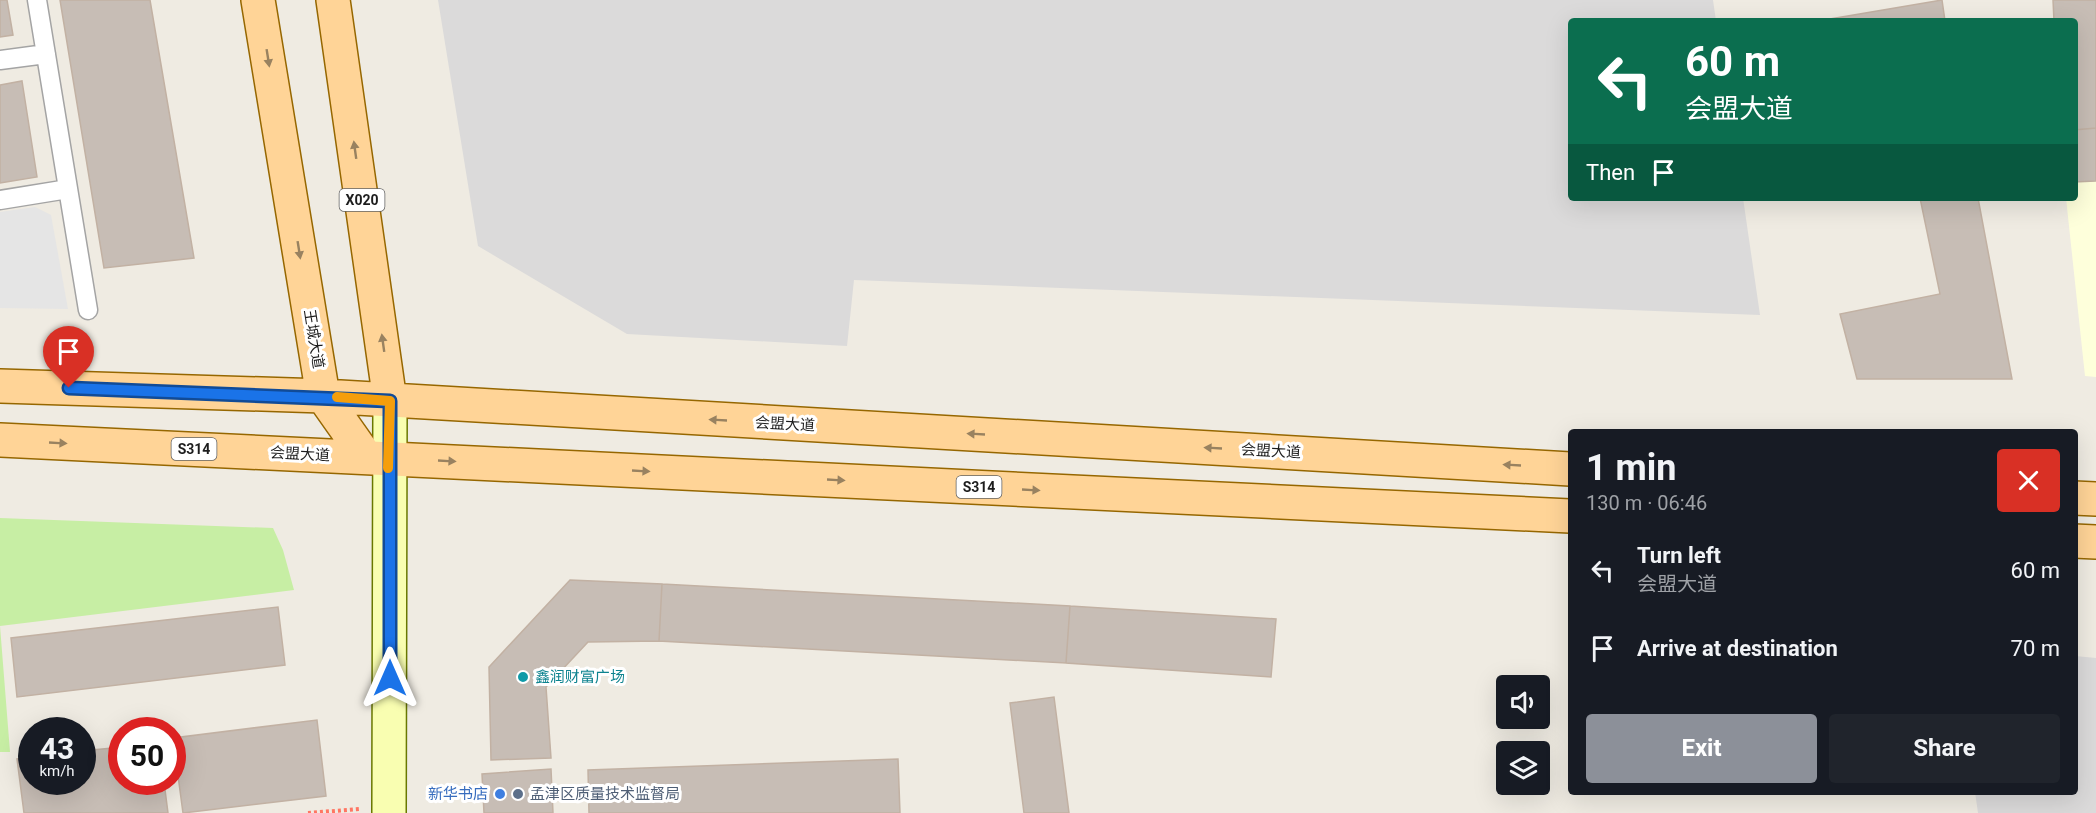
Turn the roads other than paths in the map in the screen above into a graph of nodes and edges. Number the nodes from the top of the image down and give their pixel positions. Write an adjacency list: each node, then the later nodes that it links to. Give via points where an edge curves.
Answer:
1 (37, 0): 4 (lane)
2 (258, 0): 10 (main road, 王城大道, one-way to 10)
3 (333, 0): 11 (main road, X020, one-way to 3)
4 (46, 54): 5 (lane); 6 (lane)
5 (0, 60)
6 (68, 189): 7 (lane); 8 (lane)
7 (0, 200)
8 (88, 310)
9 (0, 386): 10 (main road, 会盟大道)
10 (323, 396): 11 (main road, 会盟大道); 13 (main road, 王城大道)
11 (390, 401): 13 (main road); 14 (main road, 会盟大道, one-way to 11)
12 (0, 440): 13 (main road, 会盟大道 / S314, one-way to 13)
13 (377, 458): 17 (main road, 会盟大道 / S314, one-way to 17); 20 (main road)
14 (1568, 469)
15 (2078, 498): 16 (main road)
16 (2096, 499)
17 (1568, 516)
18 (2078, 541): 19 (main road)
19 (2096, 542)
20 (376, 811)

